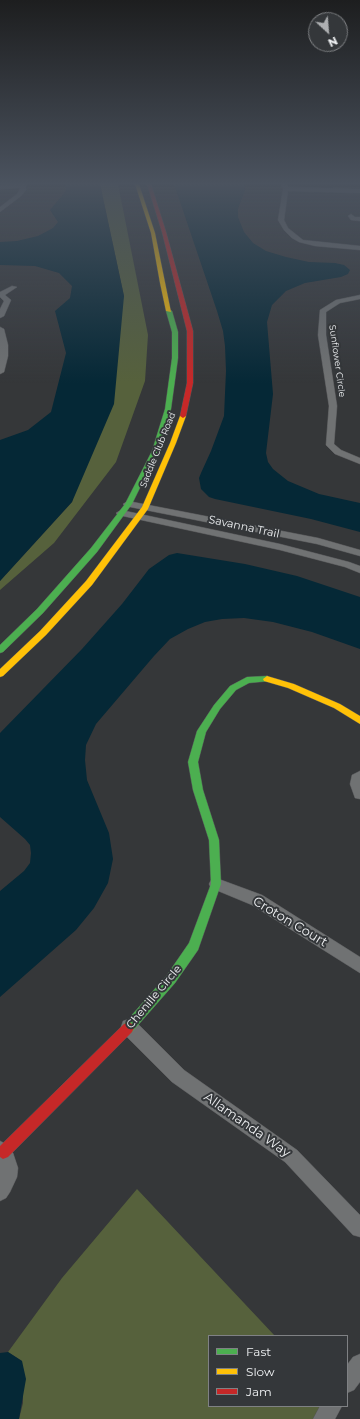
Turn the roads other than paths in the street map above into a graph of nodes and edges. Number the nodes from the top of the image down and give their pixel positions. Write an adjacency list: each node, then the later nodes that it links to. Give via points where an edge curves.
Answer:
1 (156, 250): 11 (street, Saddle Club Road, via 175,332 175,358 168,409 155,451)
2 (169, 250): 12 (street, Saddle Club Road, via 190,331 190,383 180,424)
3 (14, 287): 4 (street)
4 (0, 294): 6 (street, via 8,300)
5 (360, 297): 10 (street, Sunflower Circle, via 338,301 322,311 322,335 333,406 330,445 338,452)
6 (0, 316)
7 (0, 330): 8 (street, via 4,345)
8 (2, 356): 9 (street)
9 (0, 372)
10 (360, 461)
11 (128, 504): 12 (street, Savanna Trail); 13 (street, Saddle Club Road)
12 (145, 507): 14 (street, Saddle Club Road); 15 (street, Savanna Trail, via 318,541)
13 (121, 513): 14 (street, Savanna Trail); 17 (street, Saddle Club Road, via 94,550 40,611)
14 (138, 517): 16 (street, Savanna Trail, via 280,547); 18 (street, Saddle Club Road, via 89,583 43,633)
15 (360, 552)
16 (360, 570)
17 (0, 650)
18 (0, 674)
19 (360, 721): 22 (street, Chenille Circle, via 331,703 265,678 247,680 233,688 216,707 202,731 194,762 198,790 214,840)
20 (360, 776): 21 (street, via 356,784)
21 (360, 794)
22 (216, 884): 23 (street, Croton Court, via 257,900); 24 (street, Chenille Circle, via 194,946 171,980)
23 (360, 966)
24 (129, 1027): 25 (street, Chenille Circle); 27 (street, Allamanda Way, via 178,1076 292,1156)
25 (2, 1151): 26 (street, Chenille Circle, via 9,1168 8,1177)
26 (0, 1192)
27 (360, 1228)
28 (360, 1364): 29 (street)
29 (348, 1382)
30 (331, 1407): 31 (street)
31 (323, 1419)

